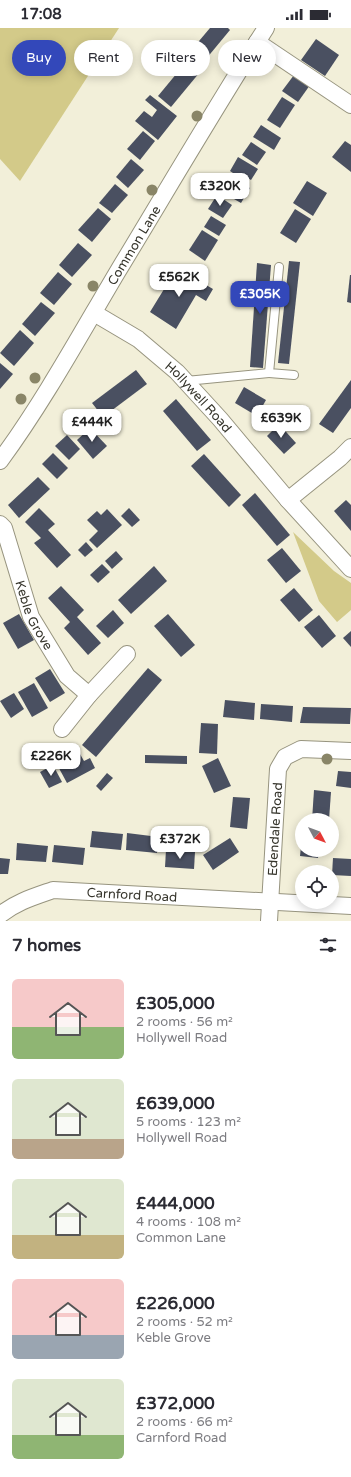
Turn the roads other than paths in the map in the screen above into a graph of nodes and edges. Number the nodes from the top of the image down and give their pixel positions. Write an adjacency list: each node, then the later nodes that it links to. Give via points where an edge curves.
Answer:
1 (266, 28): 2 (street, Common Lane)
2 (258, 40)
3 (276, 55): 5 (street)
4 (236, 76): 7 (street, Common Lane)
5 (351, 105)
6 (279, 267): 8 (lane)
7 (94, 313): 10 (street, Hollywell Road, via 138,339); 12 (street, Common Lane)
8 (269, 373): 9 (lane); 10 (lane)
9 (294, 375)
10 (186, 381): 13 (street, Hollywell Road)
11 (351, 447): 13 (street)
12 (0, 461)
13 (288, 500): 15 (street, Hollywell Road)
14 (0, 524): 17 (street, Keble Grove, via 4,528 31,617 67,676)
15 (351, 569)
16 (127, 654): 17 (street)
17 (89, 695): 18 (street)
18 (62, 729)
19 (351, 751): 20 (street, Edendale Road, via 301,748 285,757 278,769)
20 (270, 902): 21 (street, Carnford Road); 22 (street, Carnford Road, via 52,890 25,899); 23 (street, Edendale Road)
21 (351, 906)
22 (0, 915)
23 (268, 921)

